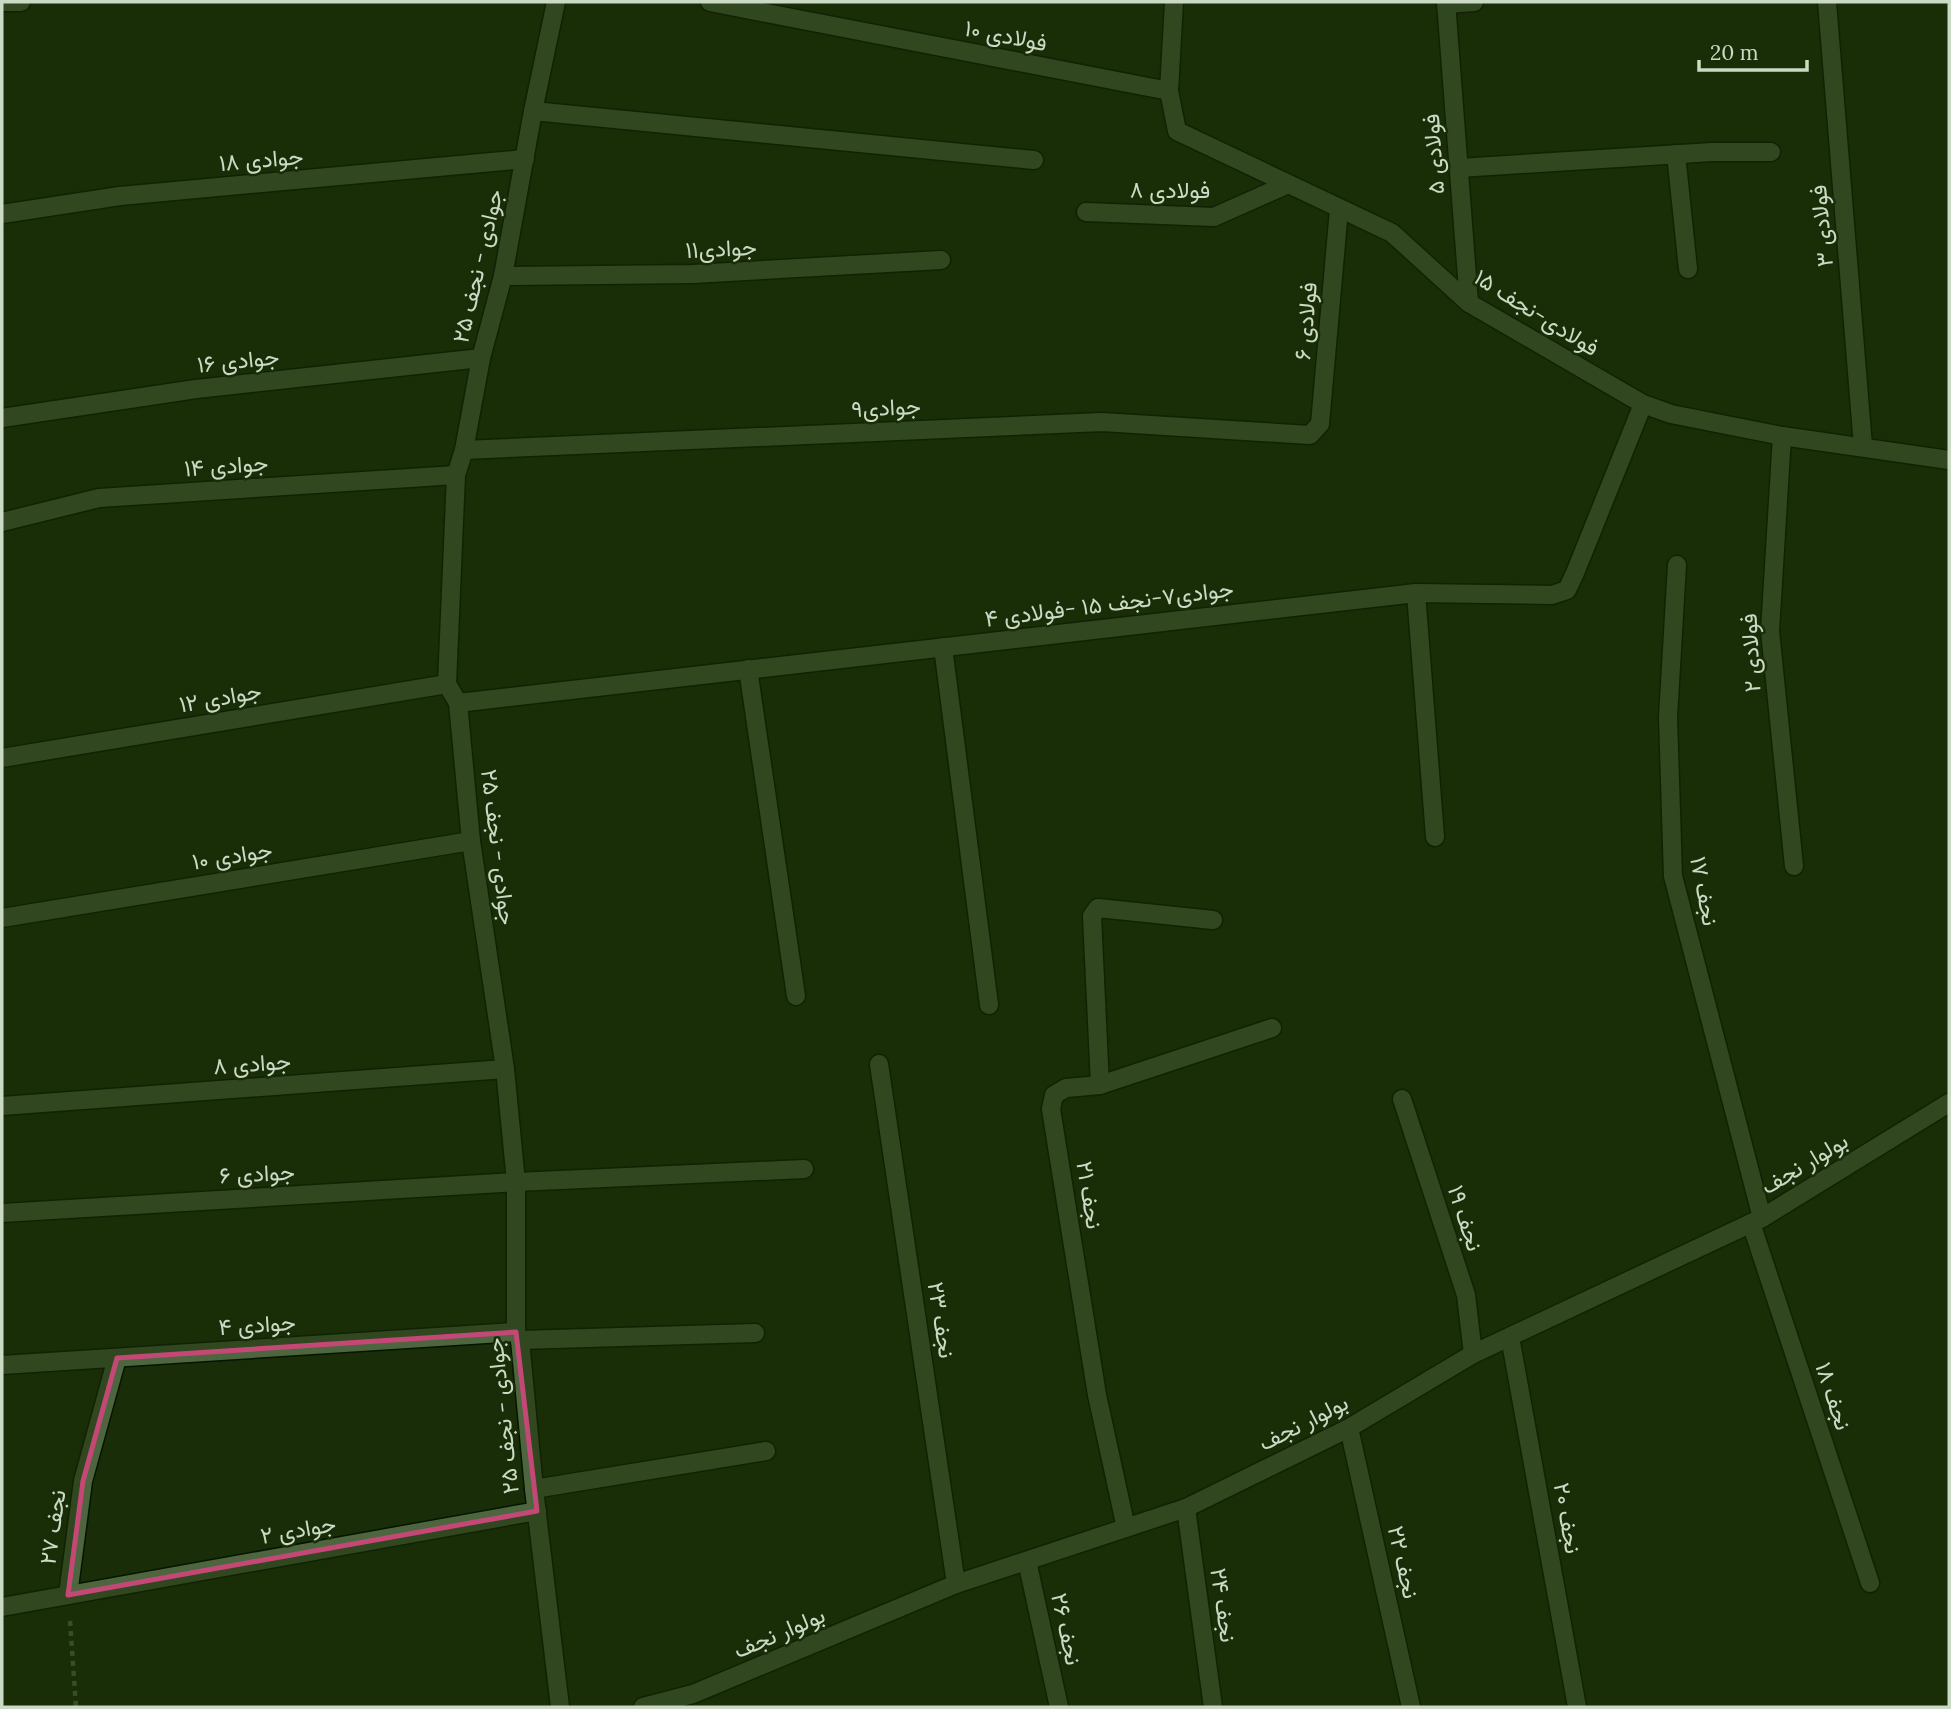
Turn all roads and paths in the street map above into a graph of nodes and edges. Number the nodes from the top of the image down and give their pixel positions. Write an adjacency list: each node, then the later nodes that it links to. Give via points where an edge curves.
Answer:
1 (3, 2): 2 (street)
2 (21, 2)
3 (556, 2): 10 (street, جوادی - نجف ۲۵)
4 (710, 2): 9 (street, فولادی ۱۰)
5 (1174, 2): 9 (street, فولادی-نجف ۱۵)
6 (1474, 2): 8 (street)
7 (1827, 2): 29 (street, فولادی ۳)
8 (1446, 3): 15 (street, فولادی ۵)
9 (1170, 91): 16 (street, فولادی-نجف ۱۵, via 1177,131)
10 (533, 111): 13 (street, جوادی - نجف ۲۵); 14 (street)
11 (1770, 152): 12 (street)
12 (1676, 154): 15 (street); 21 (street)
13 (525, 159): 19 (street, جوادی ۱۸, via 120,196); 22 (street, جوادی - نجف ۲۵)
14 (1034, 160)
15 (1459, 168): 23 (street, فولادی ۵)
16 (1288, 184): 17 (street, فولادی-نجف ۱۵); 18 (street, فولادی ۸, via 1214,217)
17 (1339, 209): 23 (street, فولادی-نجف ۱۵, via 1392,233); 27 (street, فولادی ۶, via 1320,424)
18 (1086, 212)
19 (2, 214)
20 (941, 260): 22 (street, جوادی۱۱, via 693,274)
21 (1688, 269)
22 (503, 276): 24 (street, جوادی - نجف ۲۵)
23 (1469, 303): 25 (street, فولادی-نجف ۱۵)
24 (481, 358): 26 (street, جوادی ۱۶, via 195,388); 30 (street, جوادی - نجف ۲۵)
25 (1643, 404): 28 (street, فولادی-نجف ۱۵); 35 (street, جوادی۷-نجف ۱۵ -فولادی ۴, via 1567,590 1552,595)
26 (2, 418)
27 (1310, 435): 30 (street, جوادی۹, via 1102,422)
28 (1782, 436): 29 (street, فولادی-نجف ۱۵); 43 (street, فولادی ۲, via 1770,631)
29 (1863, 446): 31 (street, فولادی-نجف ۱۵)
30 (464, 450): 32 (street, جوادی - نجف ۲۵)
31 (1949, 460)
32 (456, 475): 33 (street, جوادی ۱۴, via 99,498); 38 (street, جوادی - نجف ۲۵)
33 (2, 522)
34 (1676, 565): 58 (street, نجف ۱۷, via 1668,717 1673,876)
35 (1416, 593): 36 (street, جوادی۷-نجف ۱۵ -فولادی ۴); 41 (street)
36 (943, 647): 37 (street, جوادی۷-نجف ۱۵ -فولادی ۴); 47 (street)
37 (748, 669): 39 (street, جوادی۷-نجف ۱۵ -فولادی ۴); 46 (street)
38 (447, 684): 39 (street, جوادی - نجف ۲۵); 40 (street, جوادی ۱۲)
39 (458, 703): 42 (street, جوادی - نجف ۲۵)
40 (2, 758)
41 (1434, 837)
42 (471, 841): 44 (street, جوادی ۱۰); 50 (street, جوادی - نجف ۲۵)
43 (1794, 866)
44 (2, 918)
45 (1213, 920): 51 (street, via 1098,908 1092,916)
46 (796, 996)
47 (989, 1005)
48 (1272, 1028): 51 (street, نجف ۲۱)
49 (879, 1064): 73 (street, نجف ۲۳)
50 (505, 1069): 54 (street, جوادی ۸); 56 (street, جوادی - نجف ۲۵)
51 (1100, 1085): 70 (street, نجف ۲۱, via 1066,1088 1054,1095 1051,1109 1097,1395)
52 (1402, 1099): 62 (street, نجف ۱۹, via 1466,1295)
53 (1949, 1103): 58 (street, بولوار نجف)
54 (2, 1106)
55 (804, 1169): 56 (street, جوادی ۶)
56 (516, 1182): 57 (street, جوادی ۶); 60 (street, جوادی - نجف ۲۵)
57 (2, 1213)
58 (1756, 1221): 61 (street, بولوار نجف); 72 (street, نجف ۱۸)
59 (755, 1333): 60 (street, جوادی ۴)
60 (518, 1336): 63 (street, جوادی ۴); 67 (street, جوادی - نجف ۲۵)
61 (1510, 1337): 62 (street, بولوار نجف); 82 (street, نجف ۲۰)
62 (1473, 1354): 65 (street, بولوار نجف)
63 (117, 1357): 64 (street, جوادی ۴); 74 (street, نجف ۲۷, via 83,1481)
64 (2, 1365)
65 (1349, 1428): 68 (street, بولوار نجف); 81 (street, نجف ۲۲)
66 (766, 1451): 67 (street)
67 (534, 1489): 69 (street, جوادی - نجف ۲۵)
68 (1186, 1508): 70 (street, بولوار نجف); 80 (street, نجف ۲۴)
69 (537, 1511): 74 (street, جوادی ۲); 77 (street, جوادی - نجف ۲۵)
70 (1126, 1528): 71 (street, بولوار نجف)
71 (1027, 1561): 73 (street, بولوار نجف); 79 (street, نجف ۲۶)
72 (1870, 1583)
73 (956, 1584): 78 (street, بولوار نجف, via 693,1694)
74 (68, 1595): 75 (street, جوادی ۲); 76 (path, نجف ۲۷)
75 (2, 1607)
76 (76, 1707)
77 (560, 1707)
78 (643, 1707)
79 (1059, 1707)
80 (1213, 1707)
81 (1411, 1707)
82 (1577, 1707)

